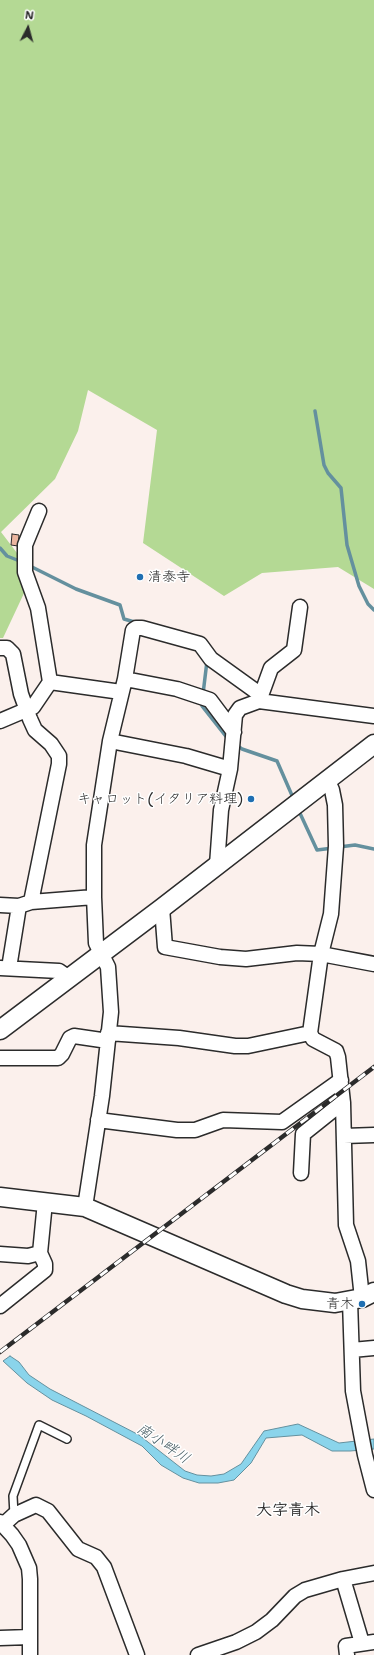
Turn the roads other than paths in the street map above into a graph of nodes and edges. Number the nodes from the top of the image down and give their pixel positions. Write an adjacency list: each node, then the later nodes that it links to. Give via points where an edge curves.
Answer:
1 (40, 511): 4 (street, via 25,545 25,572 38,608)
2 (300, 607): 6 (street, via 294,650 271,668)
3 (0, 648): 7 (street, via 7,648 13,654)
4 (50, 682): 5 (street); 7 (street, via 37,702)
5 (123, 686): 6 (street, via 132,630 142,628 200,644 211,659); 10 (street, via 176,689 210,700); 11 (street)
6 (260, 698): 8 (street); 10 (street, via 240,708 235,715)
7 (26, 710): 9 (street); 17 (street, via 36,730 59,756 59,764)
8 (374, 716)
9 (0, 721)
10 (234, 732): 13 (street)
11 (110, 742): 13 (street, via 186,756); 16 (street, via 94,845)
12 (374, 744): 14 (street)
13 (230, 769): 15 (street, via 221,810)
14 (327, 779): 15 (street); 21 (street, via 335,804 336,846 331,914)
15 (217, 865): 19 (street)
16 (94, 897): 17 (street); 20 (street, via 96,943)
17 (25, 904): 18 (street); 23 (street)
18 (0, 905)
19 (162, 908): 20 (street); 21 (street, via 165,947 246,959 297,952)
20 (102, 954): 24 (street); 27 (street, via 108,967 111,1012)
21 (320, 954): 22 (street); 26 (street)
22 (374, 964)
23 (4, 968): 24 (street, via 59,971)
24 (69, 978): 25 (street)
25 (0, 1030)
26 (310, 1033): 27 (street, via 248,1046 179,1038); 29 (street, via 314,1039 336,1051)
27 (108, 1037): 28 (street, via 74,1036 70,1038 58,1058); 31 (street)
28 (0, 1058)
29 (341, 1080): 30 (street); 31 (street, via 282,1122 223,1120 195,1130 177,1130)
30 (343, 1102): 33 (street); 34 (street, via 303,1134)
31 (98, 1120): 37 (street)
32 (374, 1135): 33 (street)
33 (344, 1136): 40 (street, via 346,1225)
34 (301, 1173)
35 (0, 1197): 36 (street)
36 (45, 1202): 37 (street); 38 (street)
37 (85, 1207): 40 (street, via 302,1299 335,1303)
38 (40, 1253): 39 (street, via 28,1256); 41 (street, via 45,1270)
39 (0, 1254)
40 (367, 1295): 43 (street)
41 (0, 1306)
42 (374, 1348): 43 (street)
43 (352, 1350): 45 (street, via 353,1391)
44 (66, 1439): 46 (lane, via 39,1426 12,1496)
45 (374, 1490)
46 (14, 1515): 47 (street); 55 (street, via 36,1505 48,1511 78,1549 96,1557 104,1567)
47 (2, 1524): 50 (street, via 19,1545 29,1568)
48 (374, 1573): 49 (street)
49 (343, 1579): 52 (street); 53 (street, via 305,1590 295,1596 272,1620)
50 (30, 1637): 51 (street); 54 (street)
51 (0, 1638)
52 (368, 1642): 57 (street, via 346,1646)
53 (236, 1648): 56 (street)
54 (30, 1655)
55 (137, 1655)
56 (198, 1655)
57 (347, 1655)

